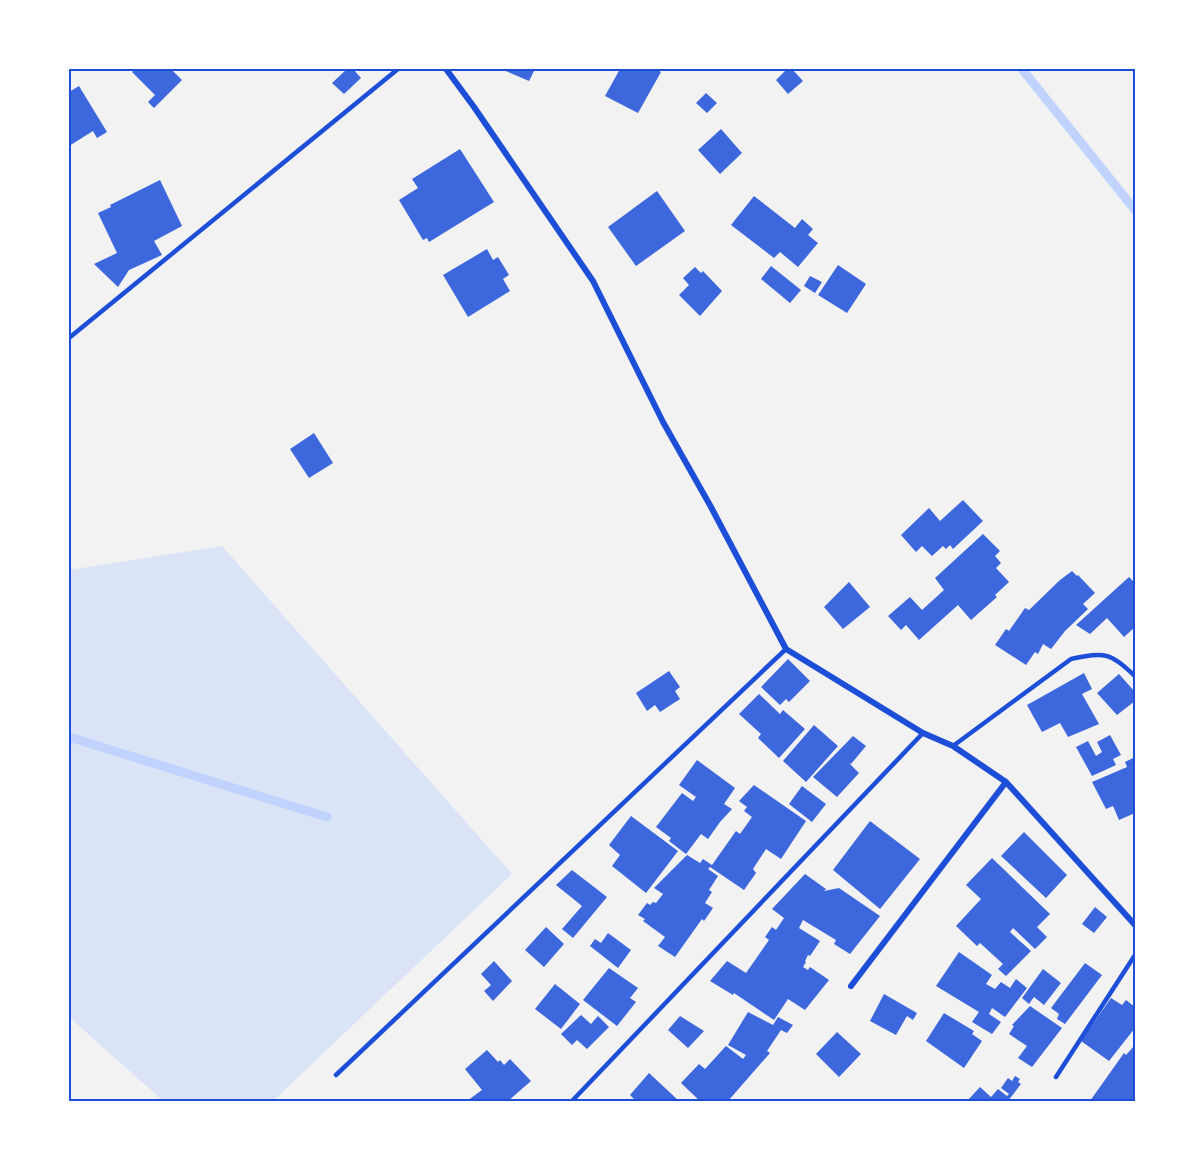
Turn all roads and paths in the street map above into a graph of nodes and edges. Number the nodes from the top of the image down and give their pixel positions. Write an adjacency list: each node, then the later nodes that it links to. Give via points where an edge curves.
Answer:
1 (398, 69): 3 (lane)
2 (446, 69): 4 (street, via 593,281 663,422)
3 (69, 338)
4 (786, 649): 6 (street); 12 (lane)
5 (1135, 676): 7 (lane, via 1114,657 1071,659)
6 (923, 734): 7 (street); 14 (lane)
7 (952, 746): 8 (street)
8 (1006, 783): 9 (street); 11 (street)
9 (1135, 924)
10 (1135, 955): 13 (lane)
11 (851, 986)
12 (336, 1075)
13 (1056, 1077)
14 (572, 1101)

